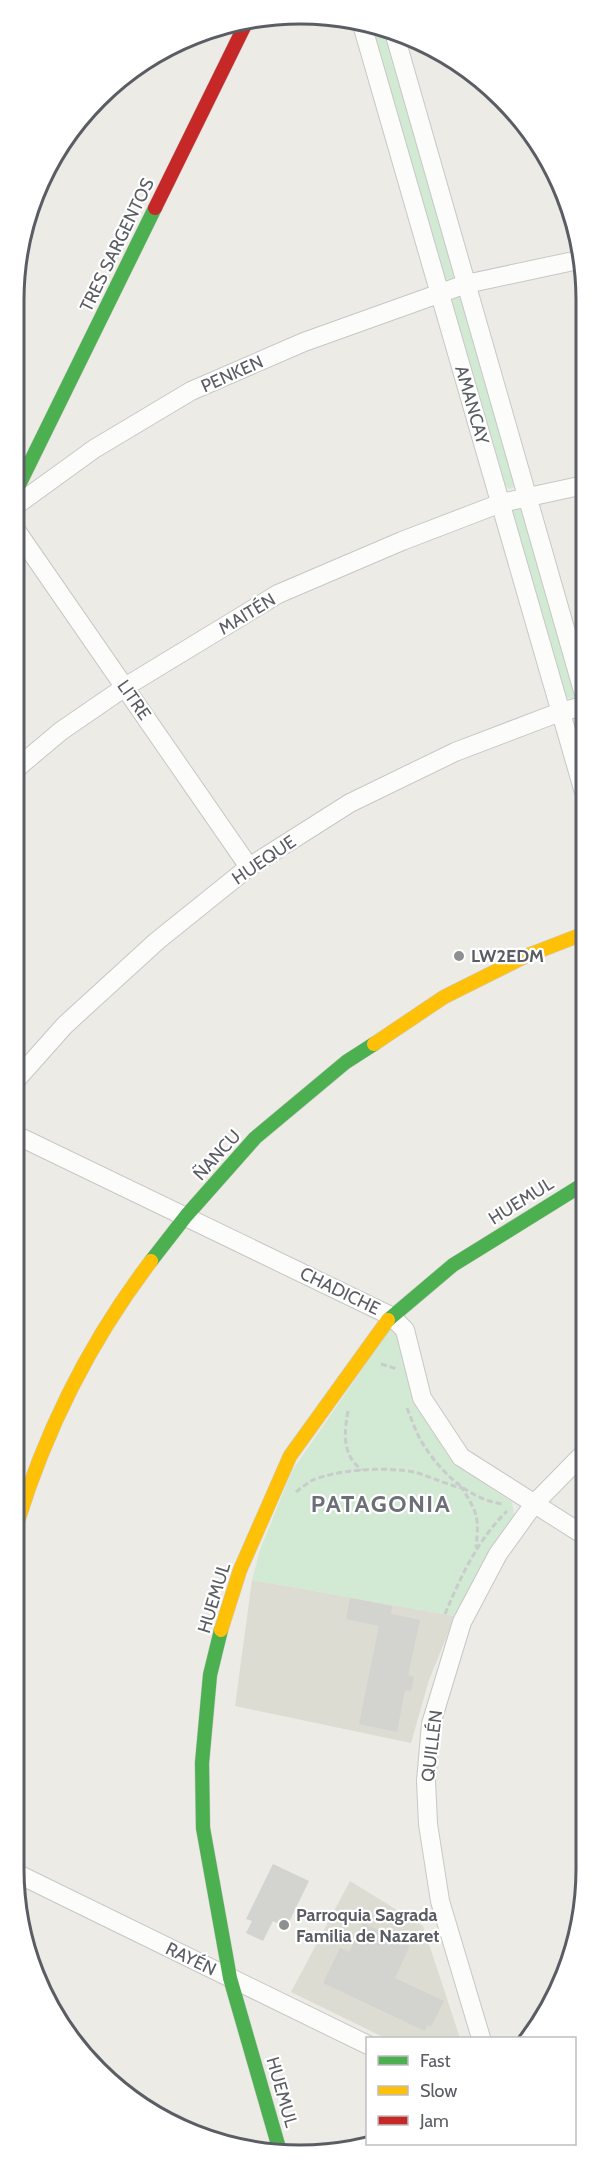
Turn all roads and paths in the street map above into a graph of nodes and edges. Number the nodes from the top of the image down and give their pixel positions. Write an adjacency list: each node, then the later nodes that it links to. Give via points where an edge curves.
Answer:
1 (243, 30): 7 (street, TRES SARGENTOS)
2 (364, 31): 6 (street, AMANCAY)
3 (397, 42): 5 (street, AMANCAY)
4 (574, 261): 5 (street, PENKEN)
5 (466, 284): 6 (street, PENKEN); 9 (street, AMANCAY)
6 (440, 293): 10 (street, PENKEN, via 304,342 191,391 94,449); 11 (street, AMANCAY)
7 (24, 475)
8 (576, 486): 9 (street, MAITÉN)
9 (528, 496): 11 (street, MAITÉN); 13 (street, AMANCAY)
10 (24, 500)
11 (501, 503): 14 (street, MAITÉN, via 278,594); 16 (street, AMANCAY)
12 (24, 542): 14 (street, LITRE)
13 (576, 666)
14 (125, 687): 17 (street, MAITÉN); 19 (street, LITRE)
15 (576, 708): 16 (street, HUEQUE)
16 (560, 712): 18 (street, AMANCAY); 19 (street, HUEQUE, via 455,752 360,798)
17 (24, 762)
18 (576, 766)
19 (249, 867): 21 (street, HUEQUE, via 148,948 65,1025)
20 (576, 937): 24 (street, ÑANCU, via 526,956 444,997 346,1062 255,1138)
21 (24, 1071)
22 (24, 1139): 24 (street, CHADICHE)
23 (576, 1188): 25 (street, HUEMUL, via 453,1265)
24 (186, 1216): 25 (street, CHADICHE); 32 (street, ÑANCU, via 126,1294 62,1406)
25 (391, 1316): 33 (street, CHADICHE, via 405,1330 422,1398 461,1457); 39 (street, HUEMUL, via 290,1456 240,1570 210,1675 202,1762 203,1828)
26 (374, 1366): 27 (path, via 382,1364)
27 (397, 1369)
28 (349, 1408): 30 (path, via 345,1430 347,1453)
29 (576, 1461): 33 (street, QUILLÉN)
30 (363, 1471): 31 (path, via 313,1480); 36 (path, via 416,1473 462,1488 477,1512)
31 (295, 1492)
32 (24, 1501)
33 (534, 1504): 35 (street, CHADICHE); 40 (street, QUILLÉN, via 498,1554 462,1622 431,1724 426,1781 428,1824 440,1901)
34 (513, 1505): 36 (path)
35 (576, 1530)
36 (476, 1548): 37 (path)
37 (445, 1614)
38 (24, 1877): 39 (street, RAYÉN)
39 (230, 1978): 41 (street, RAYÉN); 42 (street, HUEMUL)
40 (481, 2037)
41 (366, 2044)
42 (278, 2144)

